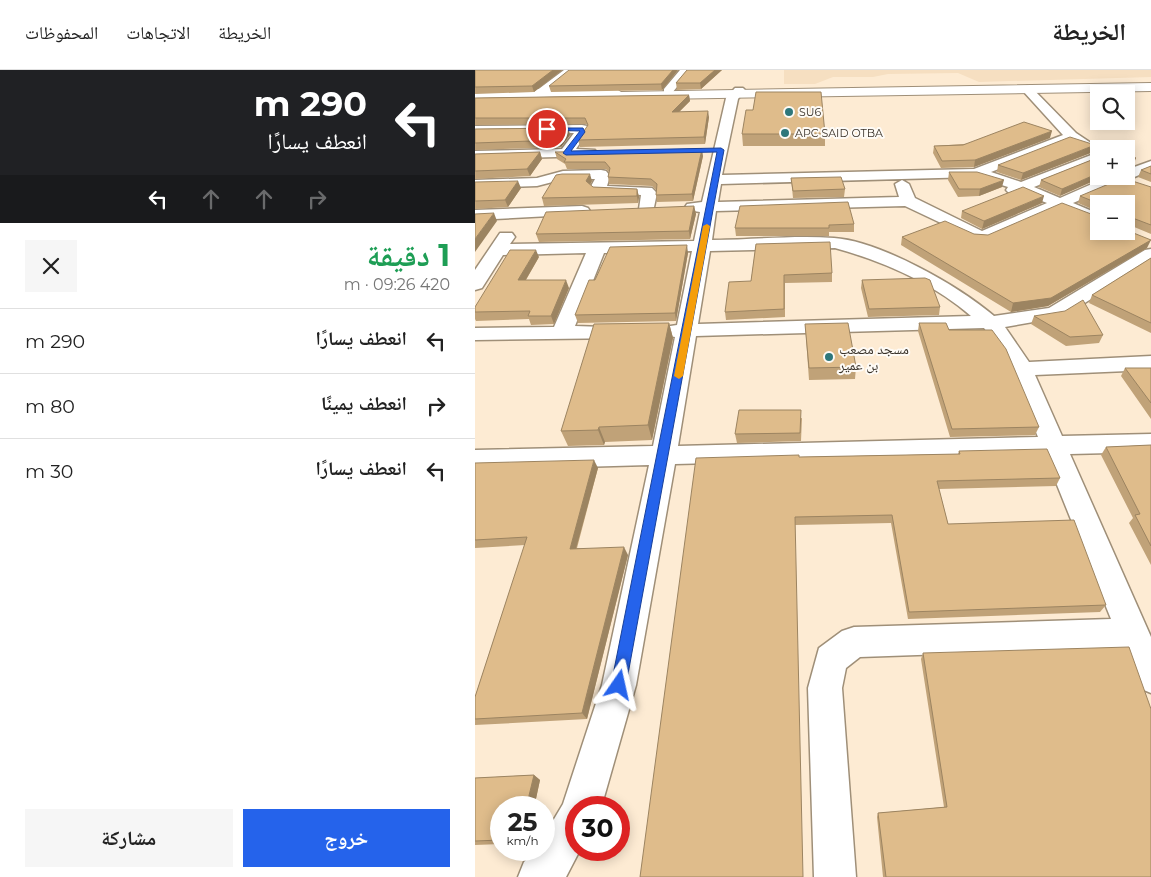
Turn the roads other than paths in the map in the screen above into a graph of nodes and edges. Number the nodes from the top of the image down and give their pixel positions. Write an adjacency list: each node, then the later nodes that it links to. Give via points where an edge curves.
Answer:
1 (571, 70): 7 (street)
2 (686, 70): 6 (street)
3 (1151, 82): 8 (main road)
4 (1151, 87): 5 (main road)
5 (1027, 89): 8 (main road); 13 (street)
6 (668, 91): 7 (main road); 8 (main road)
7 (540, 93): 9 (main road)
8 (733, 93): 10 (main road); 25 (street, via 716,150)
9 (475, 94)
10 (475, 99)
11 (547, 129): 12 (street); 16 (street, via 583,132); 17 (street)
12 (475, 130)
13 (1071, 136): 14 (street); 23 (street)
14 (1090, 146)
15 (605, 152): 16 (street)
16 (566, 153): 17 (street)
17 (530, 154): 18 (street)
18 (475, 155)
19 (1090, 160): 30 (street)
20 (1135, 160): 21 (street)
21 (1151, 164): 22 (street)
22 (1135, 171)
23 (976, 173): 24 (street); 30 (street)
24 (898, 174): 25 (street); 32 (street)
25 (714, 180): 34 (street)
26 (1135, 182): 29 (street)
27 (475, 184): 36 (street, via 537,182 563,175 601,174 600,190 647,191)
28 (1102, 185): 33 (street)
29 (1143, 186)
30 (1022, 187): 31 (street); 33 (street)
31 (1004, 194)
32 (907, 201): 34 (street); 42 (street)
33 (1059, 203): 41 (street); 42 (street, via 985,236 972,235)
34 (710, 206): 36 (street); 43 (street)
35 (627, 209): 36 (street)
36 (647, 209)
37 (598, 210): 39 (street)
38 (958, 212): 42 (street)
39 (521, 213): 40 (street); 46 (street)
40 (475, 215)
41 (1090, 216)
42 (940, 219)
43 (703, 245): 45 (street); 48 (street, via 835,243 864,250 959,297); 49 (street)
44 (1148, 245): 48 (street, via 1055,313)
45 (597, 248): 46 (street); 50 (street)
46 (497, 250): 47 (street)
47 (475, 284)
48 (990, 322): 49 (street); 53 (street, via 1002,335)
49 (687, 330): 50 (street); 56 (street)
50 (562, 333): 51 (street)
51 (475, 334)
52 (1151, 364): 53 (street)
53 (1022, 369): 55 (street)
54 (1151, 443): 55 (street)
55 (1055, 446): 56 (street); 58 (street)
56 (664, 455): 57 (street); 59 (street, via 619,685)
57 (475, 460)
58 (1144, 653): 62 (street, via 853,642 831,659 825,688)
59 (585, 796)
60 (565, 838): 61 (street, via 550,865)
61 (539, 877)
62 (835, 877)

